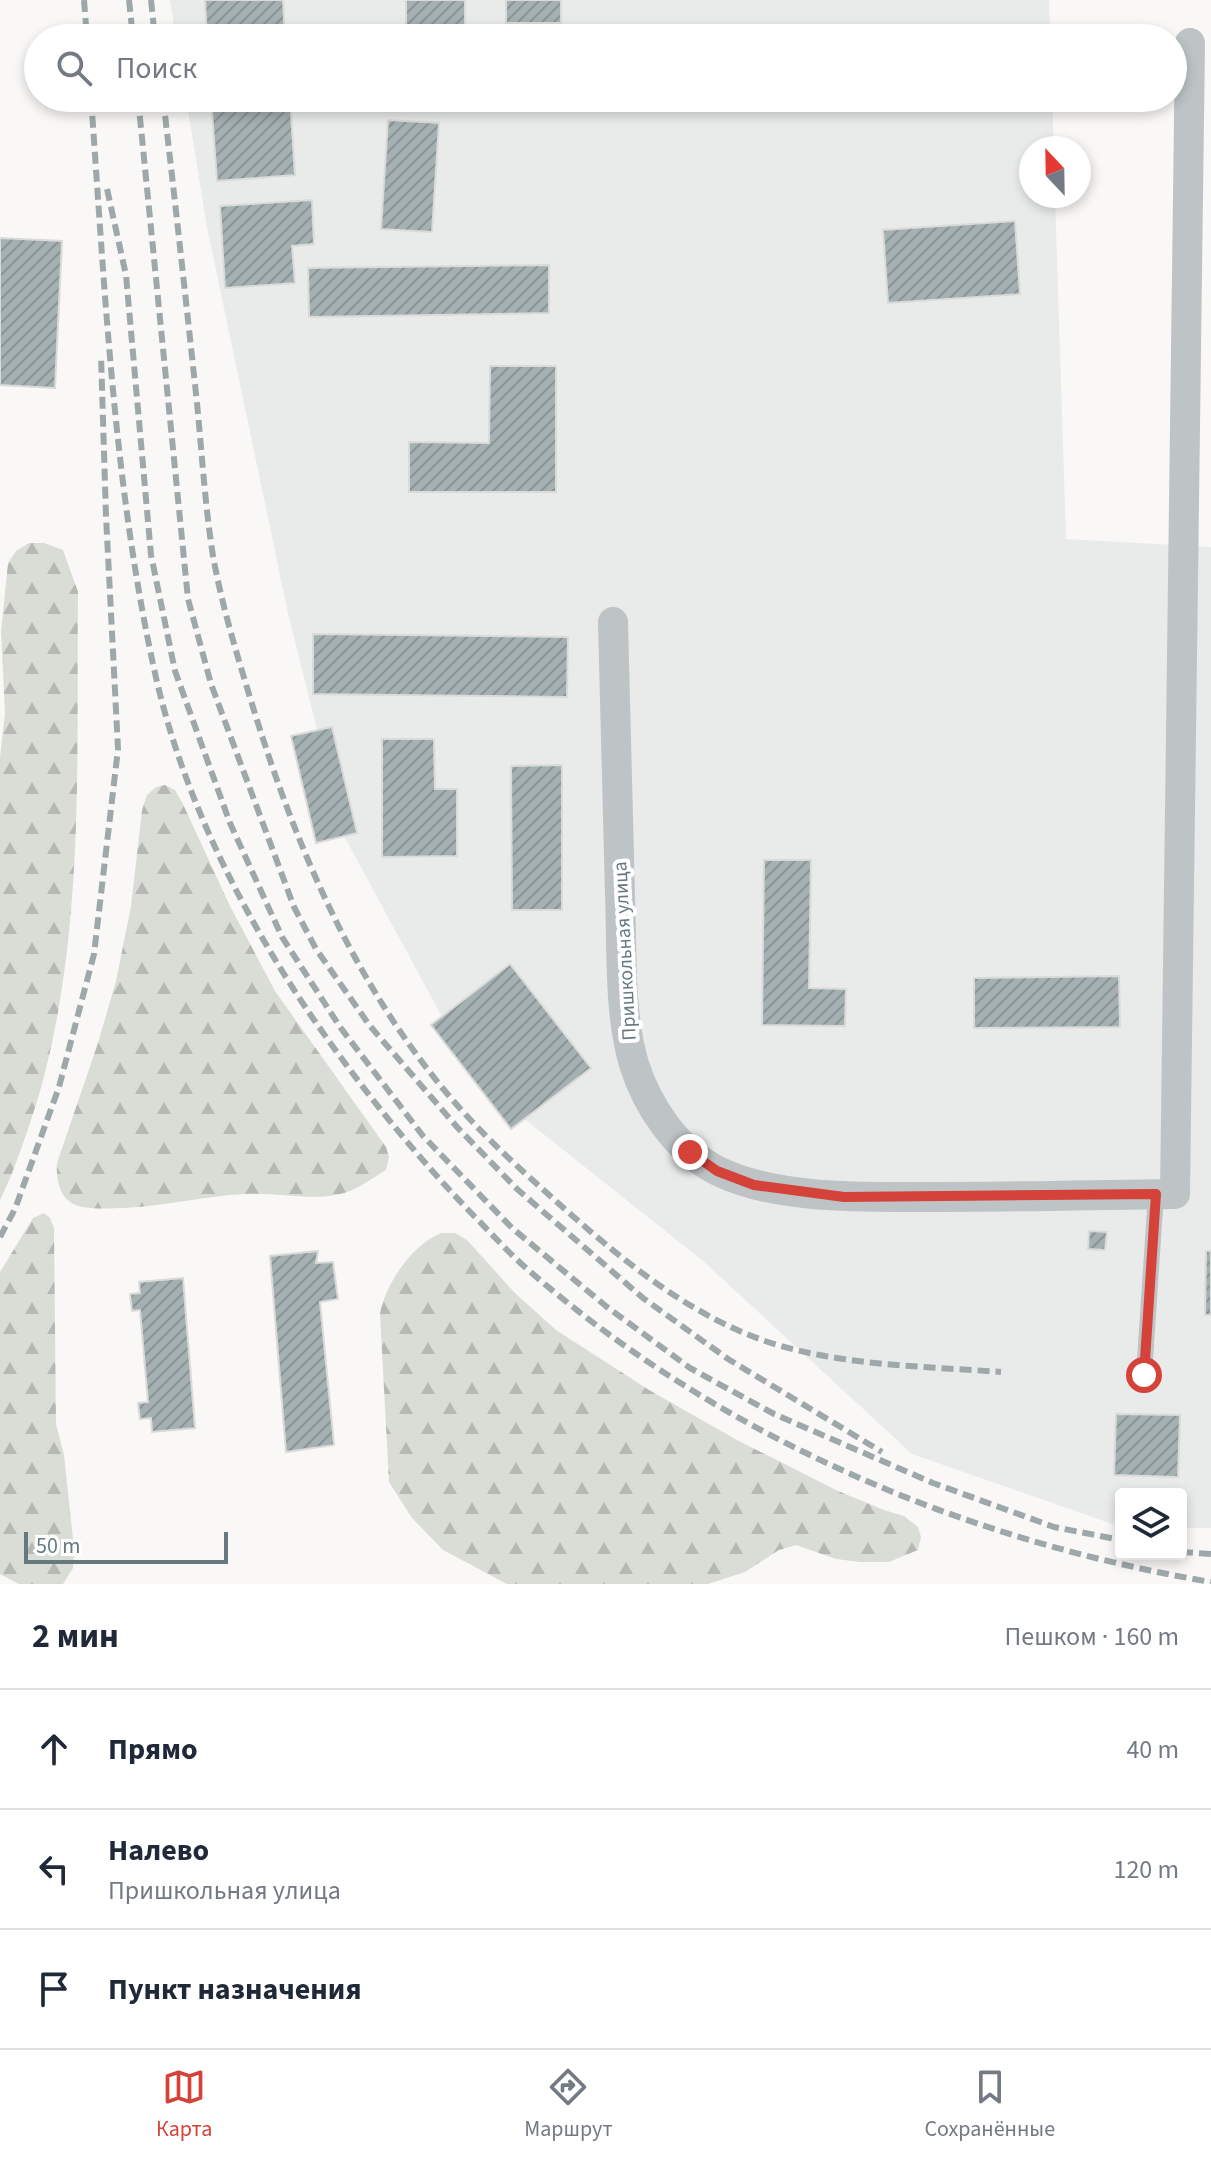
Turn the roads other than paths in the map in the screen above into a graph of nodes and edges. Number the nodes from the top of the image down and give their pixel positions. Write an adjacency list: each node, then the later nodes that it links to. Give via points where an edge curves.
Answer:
1 (1191, 43): 3 (street)
2 (613, 622): 3 (street, Пришкольная улица, via 628,1034 634,1065 669,1132 717,1171 754,1185 844,1197)
3 (1166, 1194): 4 (lane)
4 (1144, 1375)

